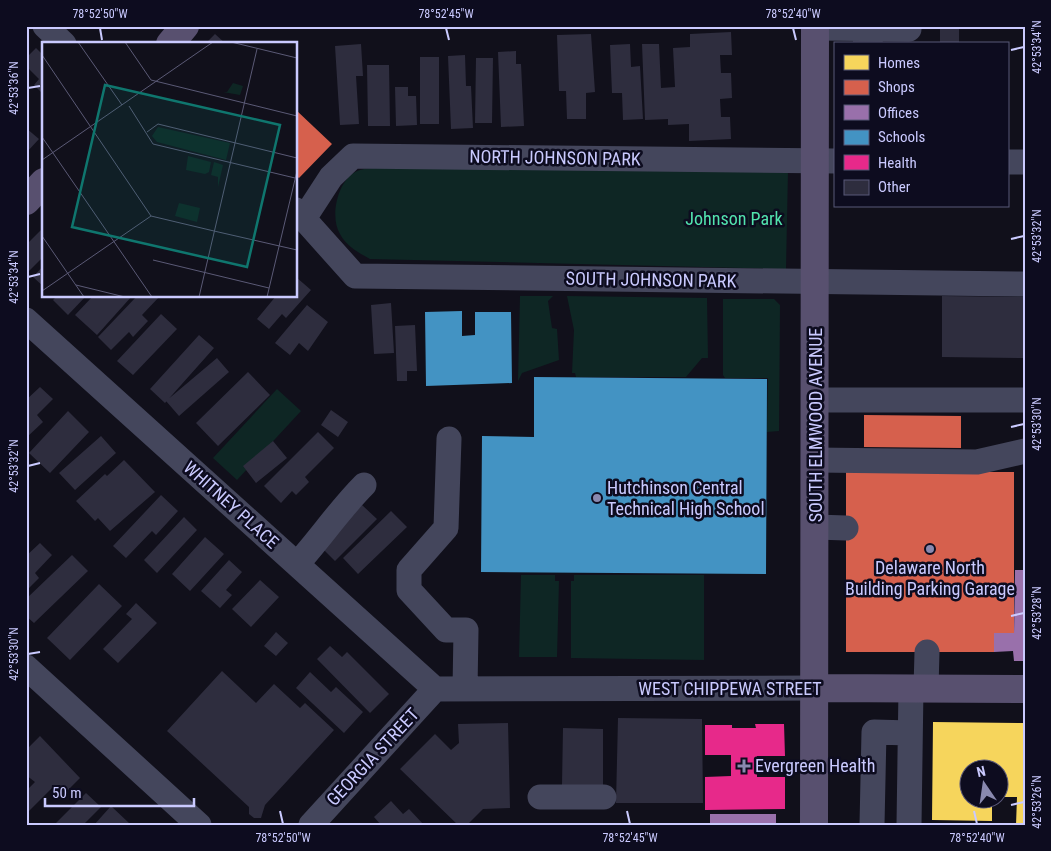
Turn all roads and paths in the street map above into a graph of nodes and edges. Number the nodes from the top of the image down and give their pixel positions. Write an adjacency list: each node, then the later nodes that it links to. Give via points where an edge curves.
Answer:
1 (46, 26): 5 (street)
2 (186, 26): 6 (main road)
3 (815, 27): 4 (street); 7 (main road, SOUTH ELMWOOD AVENUE)
4 (909, 30)
5 (62, 42)
6 (172, 42)
7 (825, 161): 12 (street, NORTH JOHNSON PARK, via 353,156); 13 (main road, SOUTH ELMWOOD AVENUE)
8 (1008, 162): 9 (street)
9 (1025, 162)
10 (42, 184): 11 (main road)
11 (26, 201)
12 (300, 213): 13 (street, SOUTH JOHNSON PARK, via 355,276)
13 (815, 282): 14 (street, SOUTH JOHNSON PARK); 16 (main road, SOUTH ELMWOOD AVENUE)
14 (1025, 284)
15 (26, 320): 24 (street, WHITNEY PLACE)
16 (816, 400): 17 (street); 20 (main road, SOUTH ELMWOOD AVENUE)
17 (1025, 400)
18 (449, 439): 30 (street, via 446,528 408,570 409,590 446,630 466,630)
19 (1025, 451): 20 (street, via 977,462)
20 (816, 460): 22 (main road, SOUTH ELMWOOD AVENUE)
21 (364, 485): 24 (street, via 338,511 319,540)
22 (816, 527): 23 (street); 27 (main road, SOUTH ELMWOOD AVENUE)
23 (846, 528)
24 (296, 564): 29 (street, WHITNEY PLACE)
25 (927, 652): 28 (street)
26 (26, 667): 35 (street)
27 (816, 688): 28 (main road, WEST CHIPPEWA STREET); 30 (street, WEST CHIPPEWA STREET); 37 (main road, SOUTH ELMWOOD AVENUE)
28 (918, 688): 31 (main road, WEST CHIPPEWA STREET); 32 (street)
29 (436, 689): 30 (street, WEST CHIPPEWA STREET); 36 (street, GEORGIA STREET)
30 (466, 689)
31 (1025, 689)
32 (910, 733): 38 (street, via 874,732); 39 (street)
33 (540, 796): 34 (street)
34 (604, 797)
35 (199, 825)
36 (311, 825)
37 (814, 825)
38 (872, 825)
39 (909, 825)

